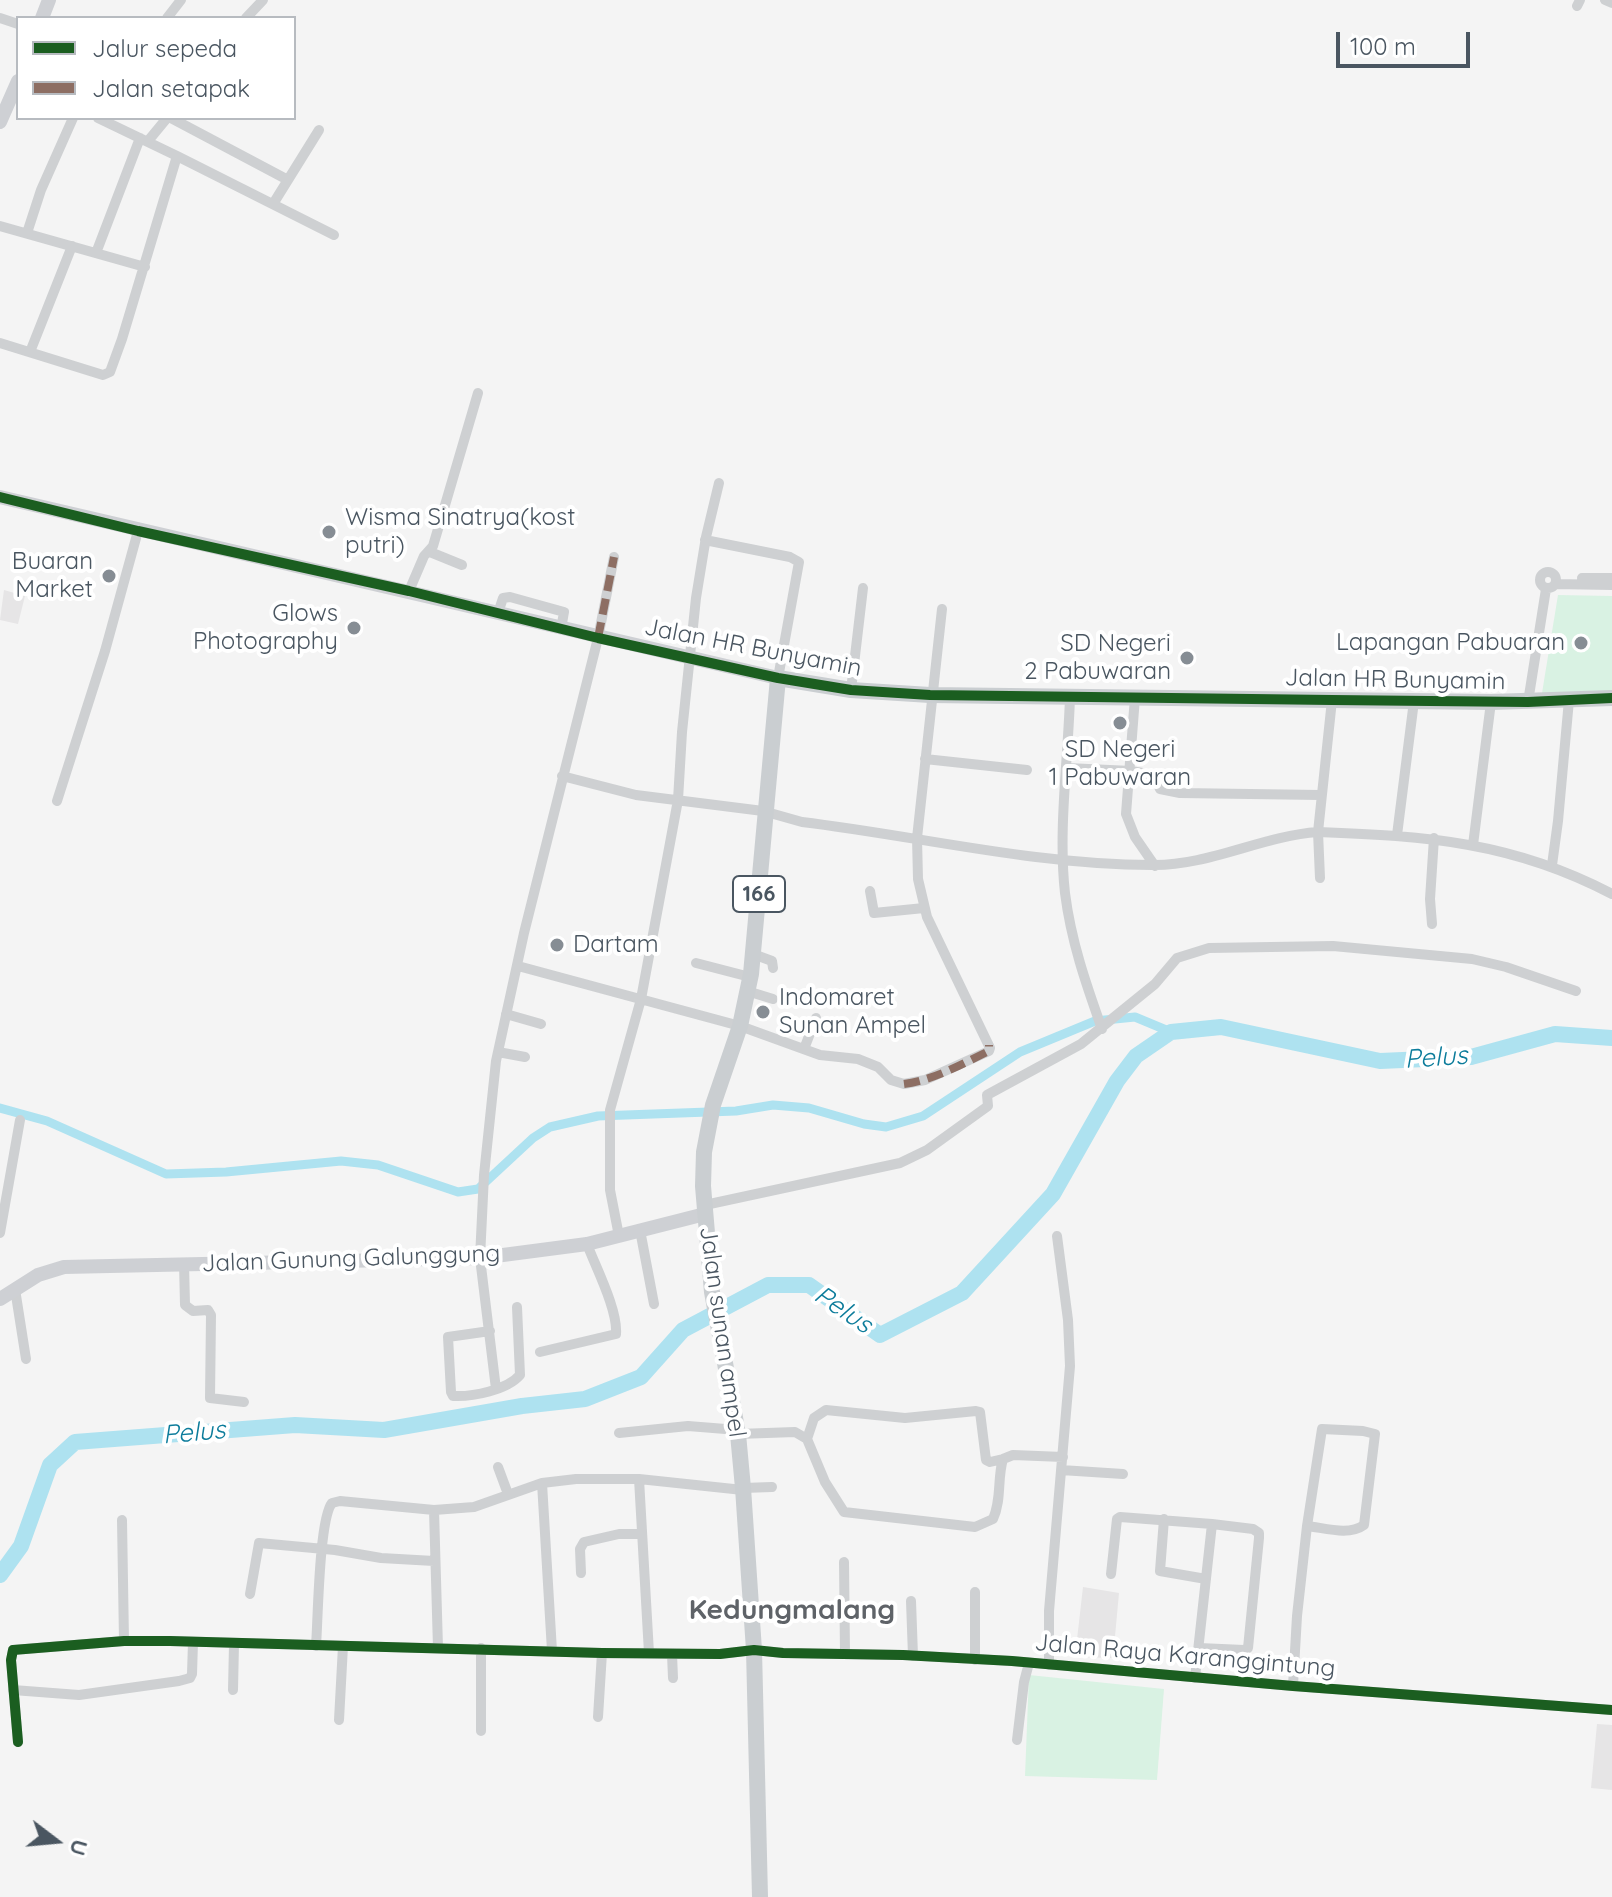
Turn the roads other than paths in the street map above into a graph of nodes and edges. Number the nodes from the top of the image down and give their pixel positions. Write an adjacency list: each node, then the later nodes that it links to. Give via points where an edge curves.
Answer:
1 (181, 0): 5 (street)
2 (263, 0): 6 (street)
3 (1605, 0): 4 (street)
4 (1612, 3)
5 (169, 16)
6 (248, 16)
7 (16, 88): 12 (main road)
8 (72, 120): 19 (street)
9 (102, 120): 14 (street)
10 (167, 120): 14 (street)
11 (173, 120): 16 (street)
12 (0, 122)
13 (319, 130): 16 (street)
14 (144, 140): 15 (street); 22 (street)
15 (177, 156): 17 (street); 23 (street)
16 (288, 180): 17 (street)
17 (273, 204): 20 (street)
18 (0, 226): 19 (street)
19 (27, 233): 21 (street)
20 (334, 235)
21 (72, 246): 22 (street); 25 (street)
22 (96, 253): 23 (street)
23 (145, 267): 25 (street, via 106,375)
24 (0, 343): 25 (street)
25 (30, 352)
26 (478, 393): 31 (street)
27 (719, 483): 30 (street)
28 (0, 499): 29 (main road, Jalan HR Bunyamin)
29 (138, 531): 37 (main road, Jalan HR Bunyamin); 59 (street)
30 (705, 540): 40 (street); 41 (street, via 799,562)
31 (430, 552): 33 (street); 37 (street)
32 (614, 557): 39 (street)
33 (462, 565)
34 (1612, 565): 35 (street)
35 (1611, 580): 51 (street, via 1553,584)
36 (863, 588): 42 (street)
37 (409, 591): 39 (main road, Jalan HR Bunyamin)
38 (942, 609): 43 (street)
39 (598, 638): 40 (main road, Jalan HR Bunyamin); 56 (street)
40 (689, 658): 41 (main road, Jalan HR Bunyamin); 58 (street)
41 (778, 678): 42 (main road, Jalan HR Bunyamin); 60 (main road, Jalan sunan ampel / 166)
42 (851, 690): 43 (main road, Jalan HR Bunyamin)
43 (930, 695): 44 (main road, Jalan HR Bunyamin); 52 (street)
44 (1070, 697): 45 (main road, Jalan HR Bunyamin); 53 (street)
45 (1135, 697): 47 (main road, Jalan HR Bunyamin); 55 (street)
46 (1612, 698): 48 (main road, Jalan HR Bunyamin)
47 (1332, 700): 49 (main road, Jalan HR Bunyamin); 57 (street)
48 (1569, 700): 51 (main road, Jalan HR Bunyamin); 67 (street)
49 (1414, 701): 50 (main road, Jalan HR Bunyamin); 62 (street)
50 (1491, 702): 51 (main road, Jalan HR Bunyamin); 65 (street)
51 (1528, 702)
52 (925, 759): 54 (street); 63 (street)
53 (1067, 768): 55 (street); 66 (street)
54 (1027, 770)
55 (1131, 771): 57 (street, via 1154,775 1160,789 1180,793); 68 (street, via 1126,814)
56 (562, 776): 58 (street); 76 (street)
57 (1320, 795): 61 (street)
58 (678, 800): 60 (street); 80 (street)
59 (57, 801)
60 (766, 812): 63 (street); 74 (main road, Jalan sunan ampel / 166)
61 (1318, 832): 62 (street); 68 (street); 69 (street)
62 (1397, 835): 64 (street)
63 (917, 838): 66 (street); 72 (street)
64 (1434, 838): 65 (street); 73 (street)
65 (1473, 845): 67 (street)
66 (1063, 860): 68 (street); 86 (street, via 1075,952)
67 (1552, 865): 71 (street)
68 (1155, 866)
69 (1320, 878)
70 (870, 891): 72 (street, via 874,913)
71 (1612, 894)
72 (924, 908): 87 (street, via 989,1051 904,1084 858,1059)
73 (1432, 924)
74 (753, 954): 77 (street, via 772,961); 78 (main road, Jalan sunan ampel / 166)
75 (696, 963): 78 (street)
76 (518, 966): 80 (street); 82 (street)
77 (773, 968)
78 (749, 984): 81 (street); 85 (main road, Jalan sunan ampel / 166)
79 (1576, 991): 86 (street, via 1472,959 1333,946 1209,948 1177,958)
80 (641, 999): 85 (street); 97 (street, via 608,1123 610,1190)
81 (773, 999)
82 (506, 1014): 84 (street); 88 (street)
83 (816, 1018): 87 (street)
84 (541, 1024)
85 (740, 1026): 87 (street); 94 (main road, Jalan sunan ampel / 166, via 709,1123)
86 (1102, 1029): 94 (street, via 987,1095 988,1106 904,1161)
87 (804, 1049)
88 (498, 1052): 89 (street); 100 (street)
89 (525, 1057)
90 (20, 1120): 92 (street)
91 (0, 1149): 92 (street)
92 (14, 1152): 93 (street)
93 (3, 1202): 96 (street)
94 (705, 1210): 95 (main road, Jalan Gunung Galunggung); 111 (main road, Jalan sunan ampel / 166, via 712,1292)
95 (640, 1230): 97 (main road, Jalan Gunung Galunggung); 104 (street)
96 (0, 1233)
97 (619, 1236): 99 (main road, Jalan Gunung Galunggung)
98 (1057, 1236): 114 (street, via 1070,1344)
99 (587, 1244): 100 (main road, Jalan Gunung Galunggung); 107 (street, via 616,1334)
100 (480, 1258): 101 (main road, Jalan Gunung Galunggung); 106 (street)
101 (184, 1263): 102 (main road, Jalan Gunung Galunggung, via 64,1267); 110 (street, via 185,1305 211,1315 210,1398)
102 (15, 1289): 103 (main road, Jalan Gunung Galunggung); 108 (street)
103 (0, 1299)
104 (654, 1304)
105 (517, 1307): 109 (street, via 520,1375)
106 (490, 1331): 109 (street); 109 (street, via 448,1337 451,1392 457,1396)
107 (540, 1352)
108 (26, 1359)
109 (496, 1389)
110 (244, 1402)
111 (738, 1432): 112 (street, via 681,1426); 113 (street, via 795,1432); 122 (main road, Jalan sunan ampel / 166)
112 (619, 1433)
113 (807, 1439): 115 (street, via 814,1418 826,1410 905,1418 976,1411 986,1460); 115 (street, via 844,1512 975,1527 993,1519 998,1508)
114 (1063, 1457): 115 (street); 117 (street)
115 (1003, 1459)
116 (498, 1467): 123 (street)
117 (1061, 1470): 118 (street); 156 (street)
118 (1123, 1474)
119 (639, 1479): 120 (street); 122 (street); 129 (street)
120 (542, 1483): 123 (street); 148 (street)
121 (772, 1487): 122 (street)
122 (743, 1489): 147 (main road, Jalan sunan ampel / 166, via 752,1522)
123 (508, 1494): 124 (street, via 474,1507)
124 (434, 1510): 130 (street, via 332,1503); 131 (street)
125 (1164, 1519): 127 (street); 134 (street, via 1117,1519); 135 (street, via 1160,1571)
126 (122, 1520): 139 (street)
127 (1212, 1524): 135 (street); 146 (street, via 1257,1531 1258,1554 1248,1648)
128 (1307, 1526): 128 (street, via 1356,1530 1364,1525 1375,1434 1322,1429); 159 (street)
129 (642, 1534): 133 (street, via 584,1542); 150 (street)
130 (322, 1549): 131 (street); 137 (street, via 259,1543); 142 (street)
131 (434, 1561): 144 (street)
132 (844, 1562): 152 (street)
133 (581, 1573)
134 (1111, 1574)
135 (1206, 1579): 146 (street)
136 (975, 1592): 154 (street)
137 (250, 1594)
138 (911, 1601): 153 (street)
139 (124, 1641): 140 (street, Jalan Raya Karanggintung); 160 (street, Jalan Raya Karanggintung, via 13,1650)
140 (193, 1642): 141 (street, Jalan Raya Karanggintung); 160 (street, via 192,1674 179,1681 79,1695)
141 (234, 1644): 142 (street, Jalan Raya Karanggintung); 161 (street)
142 (316, 1646): 143 (street, Jalan Raya Karanggintung)
143 (343, 1646): 144 (street, Jalan Raya Karanggintung); 164 (street)
144 (438, 1648): 145 (street, Jalan Raya Karanggintung)
145 (481, 1648): 148 (street, Jalan Raya Karanggintung); 165 (street)
146 (1199, 1648): 158 (street)
147 (754, 1650): 151 (street, Jalan Raya Karanggintung); 152 (street, Jalan Raya Karanggintung); 168 (main road, Jalan sunan ampel / 166)
148 (552, 1651): 149 (street, Jalan Raya Karanggintung)
149 (602, 1653): 150 (street, Jalan Raya Karanggintung); 163 (street)
150 (649, 1653): 151 (street, Jalan Raya Karanggintung)
151 (672, 1654): 157 (street)
152 (845, 1654): 153 (street, Jalan Raya Karanggintung)
153 (913, 1656): 154 (street, Jalan Raya Karanggintung)
154 (975, 1660): 155 (street, Jalan Raya Karanggintung)
155 (1029, 1663): 156 (street, Jalan Raya Karanggintung); 166 (street)
156 (1049, 1665): 158 (street, Jalan Raya Karanggintung)
157 (673, 1678)
158 (1195, 1678): 159 (street, Jalan Raya Karanggintung)
159 (1293, 1686): 162 (street, Jalan Raya Karanggintung)
160 (13, 1690): 167 (street)
161 (233, 1690)
162 (1612, 1710)
163 (598, 1717)
164 (339, 1720)
165 (481, 1731)
166 (1017, 1740)
167 (18, 1742)
168 (760, 1897)

